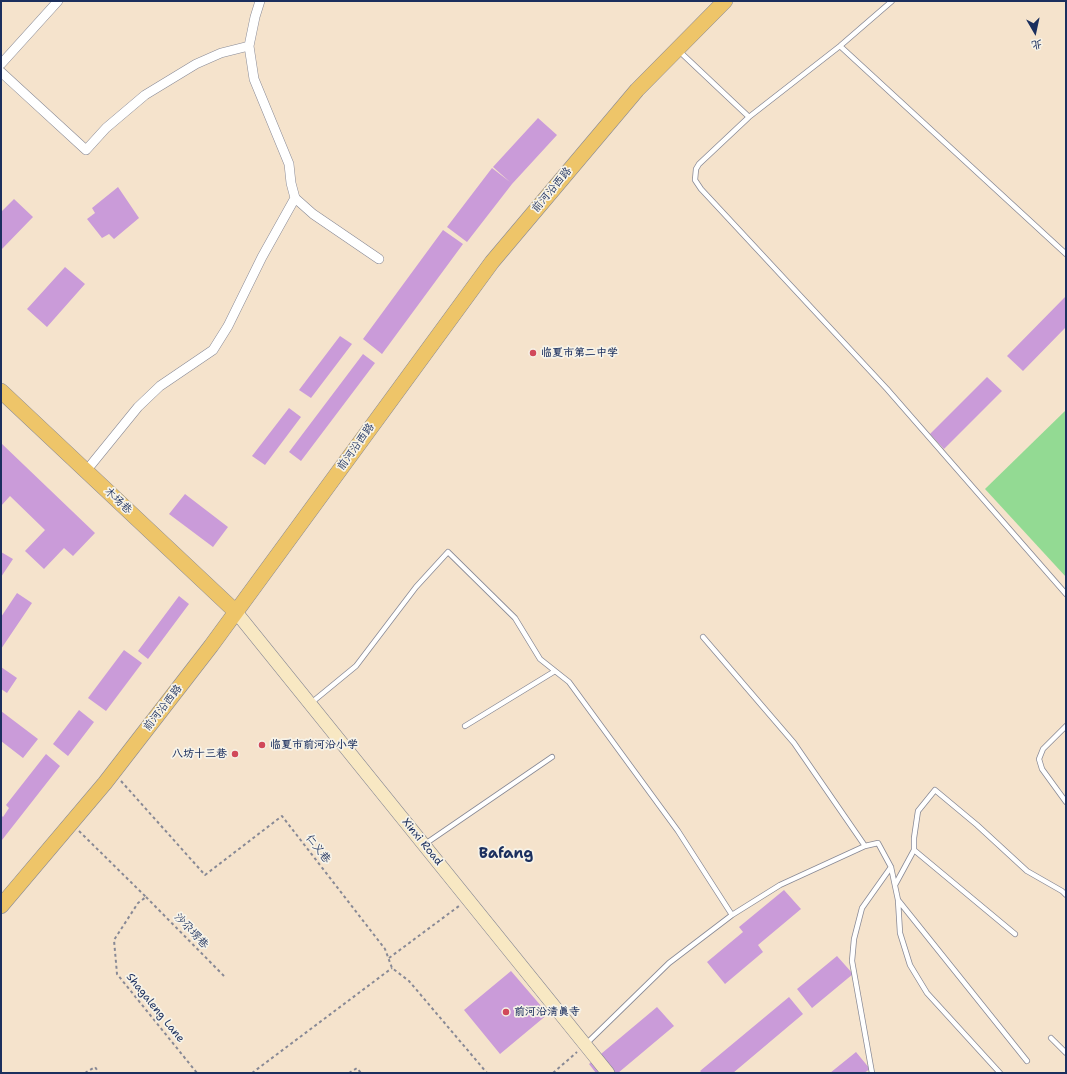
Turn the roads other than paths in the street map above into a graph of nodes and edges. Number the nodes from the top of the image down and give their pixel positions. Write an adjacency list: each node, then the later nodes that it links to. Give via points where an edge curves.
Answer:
1 (58, 1): 8 (street)
2 (260, 1): 5 (street)
3 (892, 1): 6 (lane)
4 (718, 3): 7 (main road, 前河沿西路)
5 (249, 46): 9 (street, via 196,64 145,95 106,128 86,150); 11 (street, via 254,79 289,164)
6 (840, 46): 10 (lane); 12 (lane)
7 (677, 49): 10 (lane); 17 (main road, 前河沿西路, via 637,90 492,262)
8 (1, 64)
9 (1, 72)
10 (749, 117): 16 (lane, via 699,164 694,174 697,185 886,389)
11 (294, 198): 13 (street); 15 (street, via 213,350 160,386 138,407)
12 (1066, 254)
13 (379, 259)
14 (1, 391): 15 (main road, 木场巷)
15 (86, 471): 17 (main road, 木场巷)
16 (1066, 594)
17 (236, 612): 20 (main road, Xinxi Road); 32 (main road, 前河沿西路, via 114,772)
18 (703, 637): 26 (lane, via 794,743)
19 (555, 671): 20 (lane, via 540,659 515,618 448,552 416,587 356,666); 21 (lane); 33 (lane, via 569,682 673,825)
20 (310, 704): 25 (main road, Xinxi Road)
21 (465, 726)
22 (1066, 726): 24 (lane, via 1043,749 1039,759 1042,769)
23 (552, 757): 25 (lane)
24 (1066, 802)
25 (424, 845): 36 (main road, Xinxi Road)
26 (865, 846): 28 (lane, via 878,844); 33 (lane, via 780,885)
27 (914, 850): 29 (lane); 30 (lane, via 918,811 935,790 1027,871); 34 (lane)
28 (891, 867): 29 (lane); 40 (lane, via 862,908 854,939 852,961)
29 (895, 885): 31 (lane)
30 (1066, 895)
31 (898, 900): 38 (lane); 41 (lane, via 900,933 910,965 927,993)
32 (1, 906)
33 (732, 915): 36 (lane, via 669,963)
34 (1015, 934)
35 (1051, 1038): 37 (lane)
36 (585, 1045): 39 (main road, Xinxi Road)
37 (1066, 1053)
38 (1027, 1061)
39 (608, 1073)
40 (872, 1073)
41 (1000, 1073)

